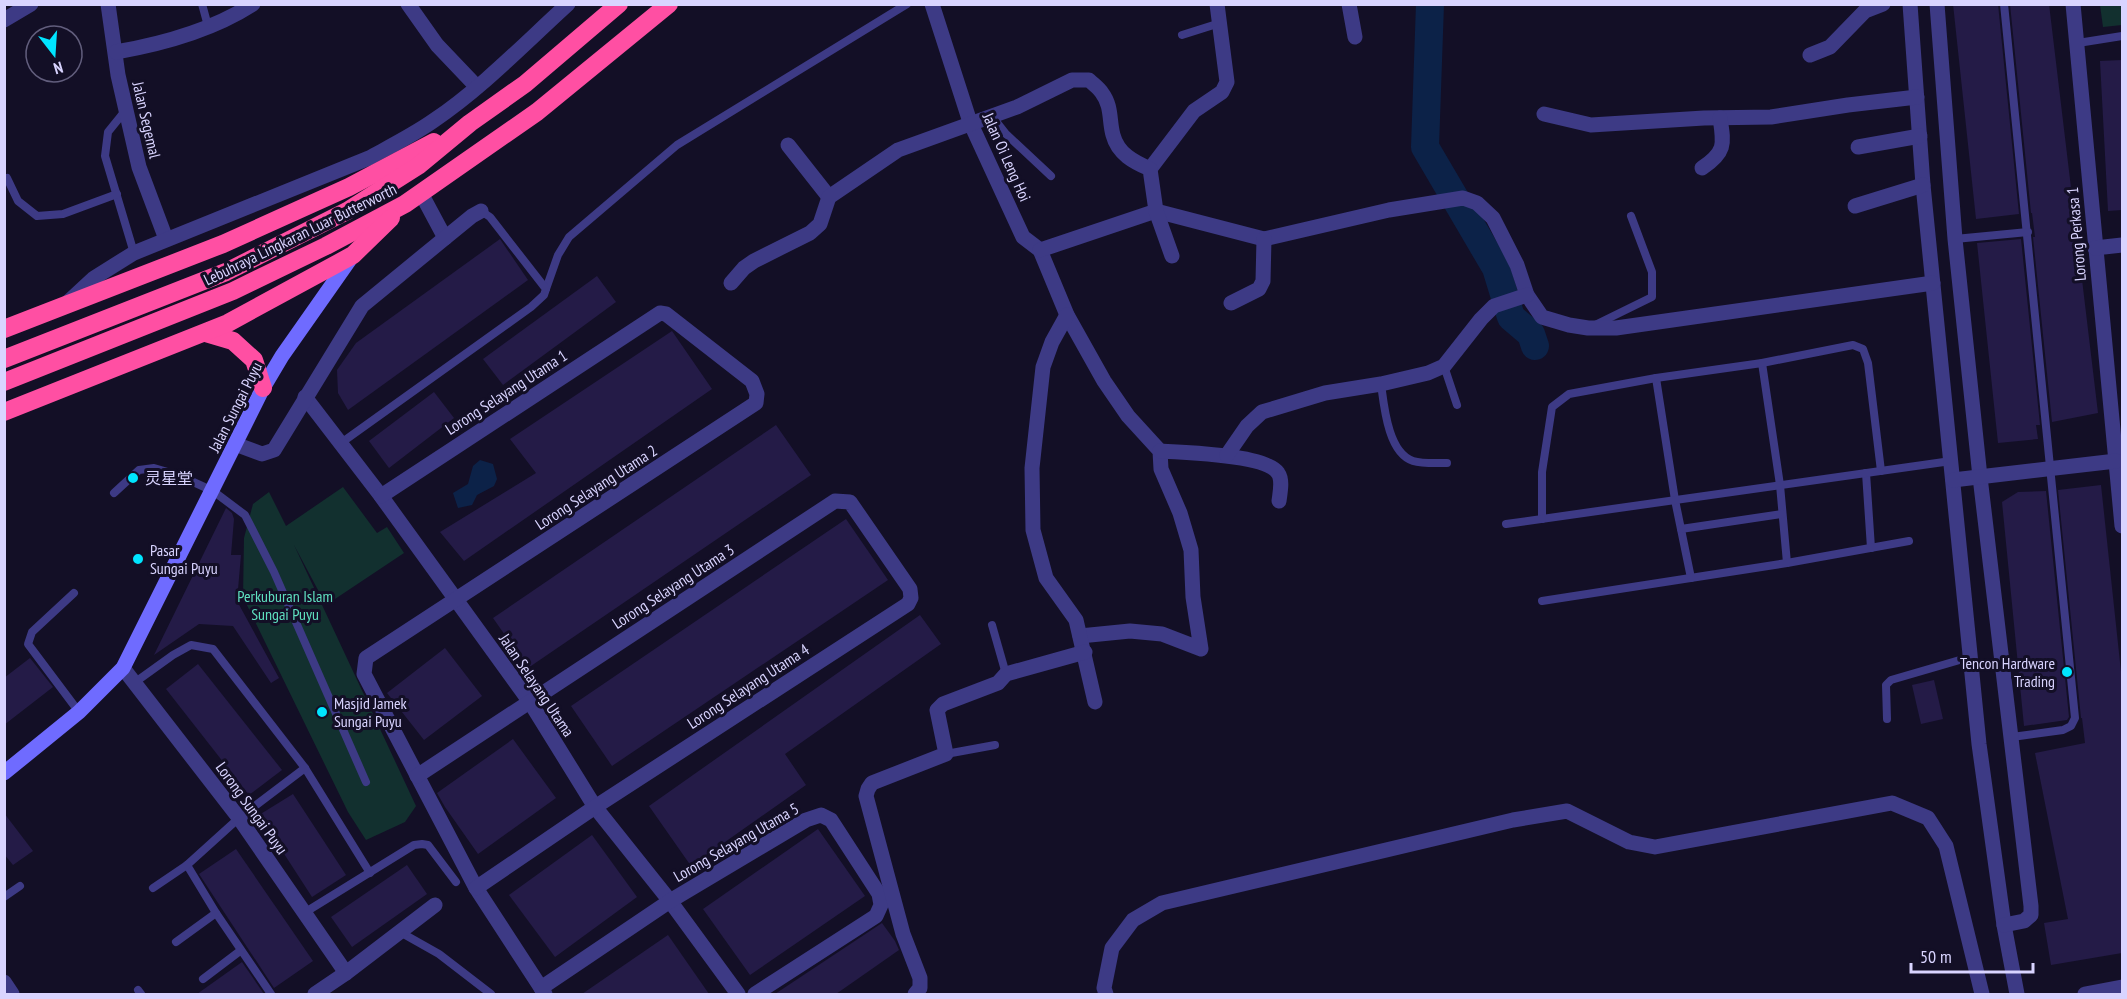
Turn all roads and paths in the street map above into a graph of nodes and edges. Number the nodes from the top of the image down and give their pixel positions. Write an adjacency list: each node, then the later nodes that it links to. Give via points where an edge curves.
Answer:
1 (31, 4): 18 (street)
2 (108, 4): 25 (street, Jalan Segemal)
3 (202, 4): 20 (lane)
4 (253, 4): 20 (street)
5 (408, 4): 27 (street, via 437,45)
6 (568, 4): 27 (street)
7 (619, 4): 34 (highway, Lebuhraya Lingkaran Luar Butterworth, via 525,84)
8 (669, 4): 44 (highway, Lebuhraya Lingkaran Luar Butterworth, via 537,112)
9 (907, 4): 64 (lane, via 676,145 569,237)
10 (932, 4): 33 (street, Jalan Oi Leng Hoi)
11 (1217, 4): 19 (street)
12 (1349, 4): 23 (street)
13 (1883, 4): 26 (street, via 1865,11 1830,47)
14 (1910, 4): 28 (street)
15 (1937, 4): 55 (street)
16 (2004, 4): 51 (lane)
17 (2073, 4): 24 (street, Lorong Perkasa 1)
18 (4, 20)
19 (1220, 23): 21 (lane); 39 (street, via 1227,82 1222,92 1194,111)
20 (208, 26): 25 (street)
21 (1182, 35)
22 (2122, 36): 24 (lane)
23 (1355, 37)
24 (2078, 43): 57 (street, Lorong Perkasa 1)
25 (116, 52): 29 (street, Jalan Segemal)
26 (1810, 55)
27 (477, 87): 53 (street, via 434,121 369,158)
28 (1917, 97): 32 (street, via 1772,117); 35 (street)
29 (126, 110): 43 (lane, via 108,132 105,156); 53 (street, Jalan Segemal, via 139,167)
30 (1544, 114): 32 (street, via 1591,124)
31 (991, 115): 33 (street); 39 (street, via 1072,80 1089,80 1103,94 1120,150 1133,162); 40 (lane)
32 (1720, 118): 38 (street, via 1724,142 1714,160)
33 (970, 122): 45 (street, via 898,150); 58 (street, Jalan Oi Leng Hoi, via 1023,237)
34 (470, 123): 67 (highway, via 349,187 223,244); 72 (highway, Lebuhraya Lingkaran Luar Butterworth, via 418,166 347,211 226,272)
35 (1920, 136): 37 (street); 42 (street)
36 (788, 145): 45 (street)
37 (1858, 147)
38 (1702, 168)
39 (1150, 169): 49 (street)
40 (1051, 176)
41 (8, 178): 43 (lane, via 18,201 37,216 63,214)
42 (1923, 185): 47 (street); 63 (street)
43 (117, 194): 59 (lane)
44 (422, 195): 46 (highway, Lebuhraya Lingkaran Luar Butterworth); 52 (street)
45 (829, 197): 62 (street, via 820,224 810,233 744,268)
46 (405, 204): 60 (highway); 76 (highway, Lebuhraya Lingkaran Luar Butterworth, via 232,291)
47 (1855, 206)
48 (481, 211): 52 (street); 64 (lane, via 490,217)
49 (1156, 211): 54 (street); 58 (street); 61 (street)
50 (1631, 216): 69 (lane, via 1652,272 1652,297)
51 (2028, 232): 55 (lane); 90 (lane)
52 (445, 238): 79 (street, via 362,306)
53 (166, 239): 59 (street)
54 (1264, 239): 65 (street, via 1389,210 1462,198 1477,203 1493,218 1517,265); 66 (street, via 1263,281 1259,289)
55 (1954, 239): 93 (street)
56 (2122, 245): 57 (street)
57 (2095, 248): 88 (street, Lorong Perkasa 1)
58 (1040, 250): 68 (street, Jalan Oi Leng Hoi)
59 (134, 253): 67 (street, via 94,278)
60 (353, 255): 71 (highway); 78 (main road, Jalan Sungai Puyu)
61 (1172, 256)
62 (731, 283)
63 (1933, 283): 69 (street, via 1616,328); 87 (street)
64 (546, 289): 83 (lane, via 531,306)
65 (1523, 297): 69 (street, via 1542,317); 74 (street, via 1494,306 1480,318)
66 (1231, 303)
67 (65, 306): 70 (highway)
68 (1067, 315): 85 (street, Jalan Oi Leng Hoi, via 1104,381 1128,416); 115 (street, via 1043,367 1032,468 1033,530 1046,578 1076,620)
69 (1588, 328)
70 (4, 329)
71 (206, 333): 78 (highway, via 233,341 254,360); 82 (highway)
72 (4, 359)
73 (1762, 363): 75 (lane); 91 (lane, via 1853,345 1863,349); 95 (lane)
74 (1444, 366): 77 (street); 81 (lane)
75 (1656, 378): 99 (lane); 102 (lane, via 1569,394 1552,407 1542,472)
76 (4, 382)
77 (1381, 384): 86 (street, via 1324,393 1262,412); 89 (lane, via 1385,418 1398,449 1412,461)
78 (263, 388): 84 (main road, Jalan Sungai Puyu)
79 (305, 397): 83 (street, Jalan Selayang Utama); 84 (street, via 273,450 262,454)
80 (756, 403): 98 (street, Lorong Selayang Utama 1, via 752,381 660,313); 112 (street, Lorong Selayang Utama 2)
81 (1457, 405)
82 (4, 412)
83 (342, 443): 98 (street, Jalan Selayang Utama)
84 (235, 444): 96 (main road, Jalan Sungai Puyu)
85 (1160, 451): 86 (street); 115 (street, via 1161,469 1191,550 1201,649 1162,634 1130,631)
86 (1227, 455): 100 (street, via 1273,468 1280,478)
87 (1951, 461): 91 (lane); 94 (street)
88 (2115, 461): 90 (street); 104 (street, Lorong Perkasa 1)
89 (1447, 463)
90 (2051, 469): 93 (street); 125 (lane, via 2075,718 2071,726 2062,730)
91 (1881, 471): 92 (lane)
92 (1866, 473): 95 (lane); 107 (lane)
93 (1980, 477): 94 (street); 125 (street)
94 (1953, 480): 117 (street)
95 (1780, 485): 99 (lane); 101 (lane)
96 (213, 491): 97 (lane, via 154,468 139,470); 118 (main road, Jalan Sungai Puyu); 131 (lane, via 244,515 274,572)
97 (114, 494)
98 (381, 496): 112 (street, Jalan Selayang Utama)
99 (1675, 500): 102 (lane); 105 (lane)
100 (1279, 501)
101 (1782, 514): 105 (lane); 108 (lane)
102 (1542, 519): 103 (lane)
103 (1506, 524)
104 (2122, 526)
105 (1681, 529): 109 (lane)
106 (1909, 541): 107 (lane)
107 (1871, 548): 108 (lane)
108 (1786, 563): 109 (lane)
109 (1691, 578): 113 (lane)
110 (910, 590): 121 (street, Lorong Selayang Utama 3, via 850,502 836,501); 132 (street, Lorong Selayang Utama 4, via 908,604)
111 (74, 593): 123 (lane, via 32,632 28,644)
112 (456, 600): 121 (street, Jalan Selayang Utama); 130 (street, Lorong Selayang Utama 2, via 366,658 364,674)
113 (1542, 601)
114 (992, 625): 119 (lane)
115 (1080, 636): 116 (street)
116 (1085, 652): 119 (street); 122 (street)
117 (1970, 657): 124 (lane, via 1891,680 1886,685); 145 (street)
118 (123, 668): 120 (street, Lorong Sungai Puyu); 123 (main road, Jalan Sungai Puyu)
119 (1006, 674): 127 (street, via 998,683 937,710)
120 (134, 683): 128 (lane, via 190,645 213,649); 133 (street, Lorong Sungai Puyu)
121 (530, 702): 130 (street, Lorong Selayang Utama 3); 132 (street, Jalan Selayang Utama)
122 (1095, 702)
123 (79, 712): 129 (main road, Jalan Sungai Puyu)
124 (1887, 719)
125 (2012, 737): 145 (street, via 2031,915 2024,921)
126 (995, 745): 127 (lane)
127 (946, 754): 153 (street, via 872,783 866,796 903,934 920,978)
128 (306, 768): 133 (lane); 135 (lane)
129 (4, 773)
130 (417, 776): 139 (street)
131 (366, 782)
132 (595, 807): 139 (street, Lorong Selayang Utama 4); 141 (street, Jalan Selayang Utama)
133 (239, 818): 134 (lane); 144 (street, Lorong Sungai Puyu)
134 (187, 865): 138 (lane); 143 (lane)
135 (370, 873): 136 (lane, via 414,845 422,844 428,845); 144 (lane)
136 (456, 882)
137 (20, 886): 140 (lane)
138 (153, 888)
139 (476, 888): 154 (street)
140 (4, 897)
141 (670, 901): 154 (street, Lorong Selayang Utama 5); 159 (street, Jalan Selayang Utama); 160 (street, Lorong Selayang Utama 5, via 806,820 820,815 831,820 879,894 876,916)
142 (435, 905): 146 (street)
143 (216, 913): 147 (lane); 148 (lane)
144 (304, 913): 149 (street, Lorong Sungai Puyu)
145 (2004, 925): 163 (street)
146 (399, 931): 149 (street); 158 (lane, via 439,954)
147 (176, 942)
148 (240, 951): 150 (lane); 156 (lane)
149 (346, 973): 157 (street)
150 (203, 979)
151 (4, 982): 155 (street)
152 (2122, 987): 164 (street)
153 (918, 991)
154 (543, 992)
155 (12, 994)
156 (271, 994)
157 (315, 994)
158 (491, 994)
159 (738, 994)
160 (755, 994)
161 (1106, 994): 162 (street, via 1112,948 1133,920 1162,903 1513,820 1567,812 1629,842 1655,847 1892,803 1928,818 1946,846)
162 (1982, 994)
163 (2017, 994)
164 (2085, 994)

